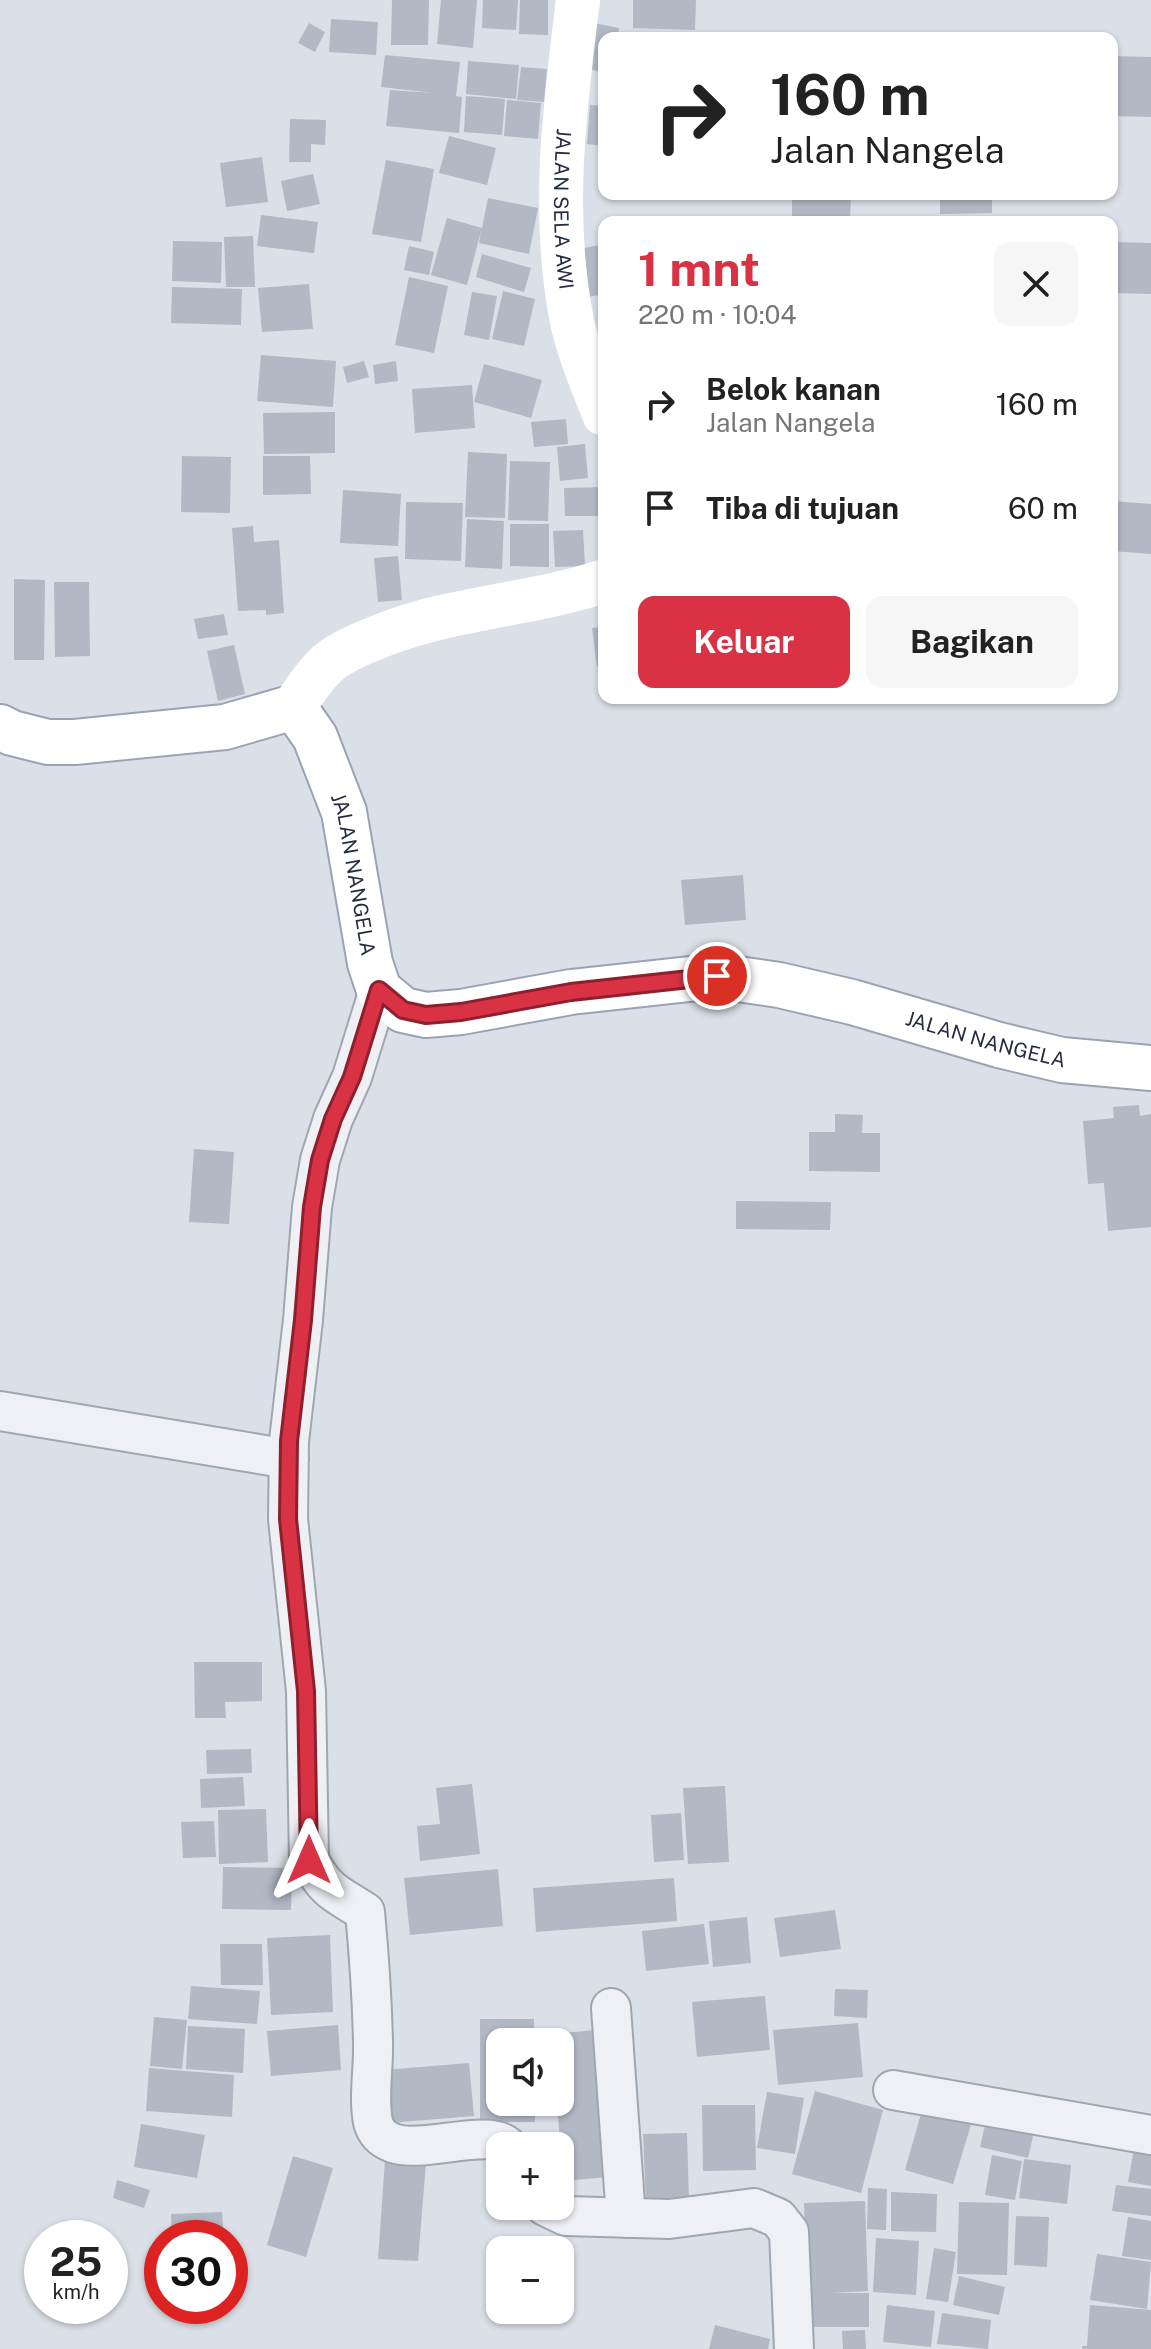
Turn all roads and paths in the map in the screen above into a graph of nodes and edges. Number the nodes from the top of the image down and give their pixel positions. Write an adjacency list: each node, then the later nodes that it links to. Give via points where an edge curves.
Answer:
1 (578, 0): 2 (main road, JALAN SELA AWI, via 559,204 571,318)
2 (598, 397)
3 (598, 583): 4 (main road, via 425,620 354,646 312,680)
4 (294, 707): 5 (main road, via 225,727 75,742 48,742); 6 (main road, JALAN NANGELA, via 315,737 344,812)
5 (0, 727)
6 (379, 990): 7 (main road, JALAN NANGELA, via 403,1010 426,1015 717,976 852,1002 1062,1060); 9 (street, via 320,1160)
7 (1151, 1068)
8 (0, 1411): 9 (street)
9 (289, 1459): 13 (street, via 288,1519 306,1691 309,1860 336,1896 365,1912 374,2124 379,2136 395,2145)
10 (611, 2008): 15 (street)
11 (893, 2090): 12 (street)
12 (1151, 2135)
13 (486, 2140)
14 (574, 2216): 15 (street)
15 (626, 2218): 16 (street, via 669,2219 754,2208 778,2218 789,2232)
16 (794, 2349)

